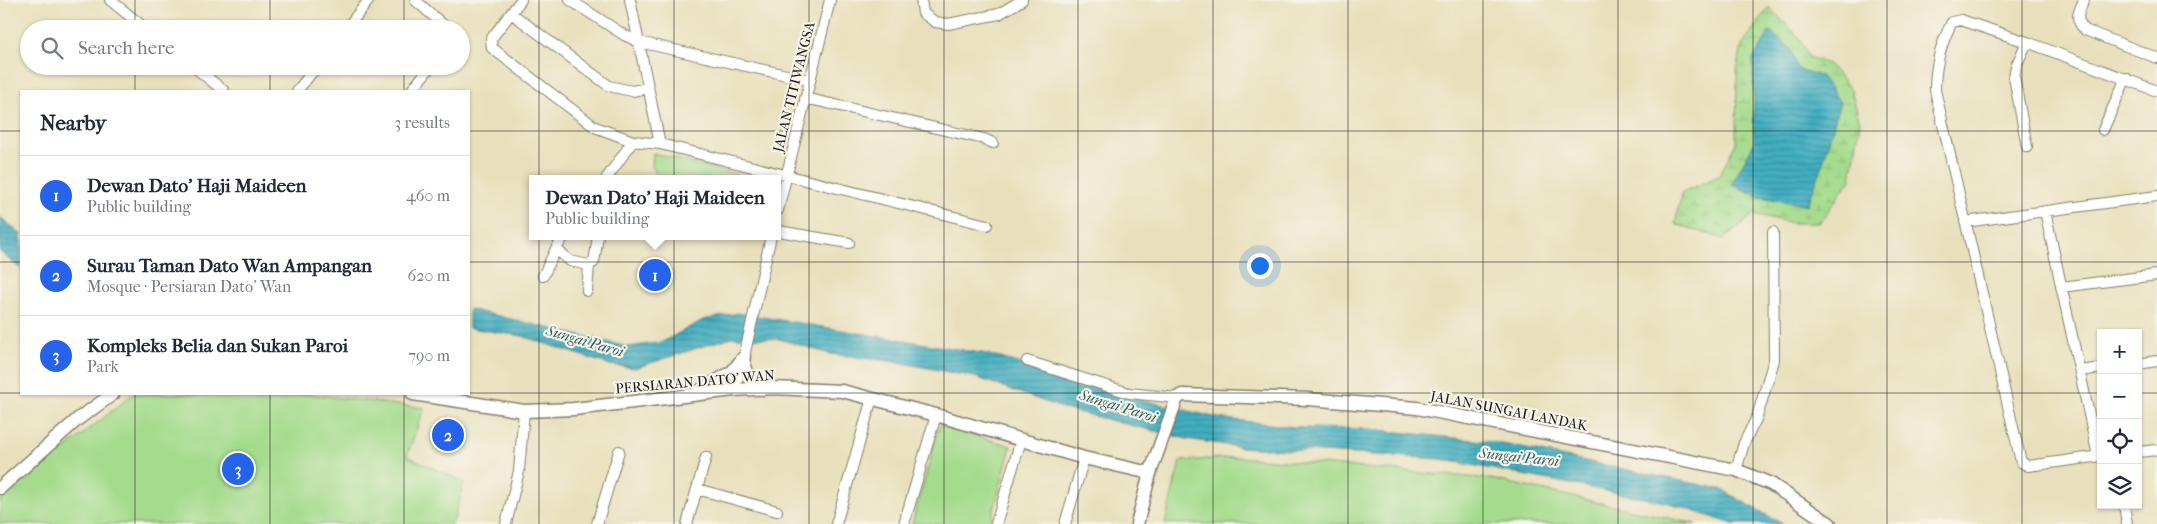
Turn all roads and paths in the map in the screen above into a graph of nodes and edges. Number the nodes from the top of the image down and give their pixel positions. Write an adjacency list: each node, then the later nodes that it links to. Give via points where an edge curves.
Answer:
1 (110, 0): 12 (street)
2 (369, 0): 13 (street)
3 (415, 0): 14 (street)
4 (520, 0): 11 (street)
5 (570, 0): 15 (street)
6 (630, 0): 15 (street)
7 (830, 0): 22 (street, JALAN TITIWANGSA)
8 (921, 0): 9 (street, via 924,13 934,22 948,24 999,14)
9 (1022, 0)
10 (2084, 0): 17 (street, via 2077,16 2085,30)
11 (511, 13): 23 (street, via 609,86 632,91); 30 (street, via 491,39 492,48 595,127)
12 (135, 20)
13 (353, 20)
14 (438, 20)
15 (639, 42): 22 (street); 23 (street)
16 (2027, 42): 21 (street); 33 (street, via 2014,77); 39 (street, via 1961,20 1952,22 1947,32 1935,70 1934,90)
17 (2157, 58)
18 (204, 75): 24 (street)
19 (310, 75): 25 (street)
20 (424, 75): 26 (street)
21 (2126, 78): 27 (street); 29 (street)
22 (809, 80): 28 (street, JALAN TITIWANGSA)
23 (648, 88): 31 (street)
24 (223, 90)
25 (298, 90)
26 (413, 90)
27 (2157, 91)
28 (805, 98): 32 (street, via 984,139); 35 (street, JALAN TITIWANGSA)
29 (2103, 130)
30 (633, 141): 31 (street); 34 (street)
31 (660, 144): 35 (street)
32 (993, 144)
33 (2027, 147)
34 (612, 174)
35 (786, 175): 37 (street, JALAN TITIWANGSA); 40 (street)
36 (2157, 196): 38 (street)
37 (781, 197)
38 (2045, 211): 39 (street); 51 (street)
39 (1965, 222): 73 (street, via 2021,462 2028,466)
40 (987, 225)
41 (781, 232): 46 (street)
42 (1773, 232): 76 (street, via 1774,360 1757,417 1744,443)
43 (562, 240): 47 (street)
44 (597, 240): 48 (street, via 594,262)
45 (770, 240): 53 (street)
46 (849, 243)
47 (556, 249): 48 (street, via 570,261); 50 (street)
48 (588, 265): 52 (street)
49 (2157, 275): 51 (street)
50 (543, 276)
51 (2062, 286): 58 (street)
52 (587, 291)
53 (743, 358): 59 (street, via 749,378); 60 (street); 61 (street, via 732,372)
54 (1028, 361): 65 (street, via 1129,393)
55 (2157, 361): 56 (street)
56 (2142, 363)
57 (2097, 369): 58 (street)
58 (2080, 371): 69 (street)
59 (763, 389): 60 (street, PERSIARAN DATO' WAN); 64 (street, PERSIARAN DATO' WAN, via 842,391)
60 (734, 390): 61 (street, PERSIARAN DATO' WAN)
61 (694, 394): 66 (street, PERSIARAN DATO' WAN, via 574,409)
62 (112, 395): 78 (street, via 78,419)
63 (420, 395): 66 (street, PERSIARAN DATO' WAN)
64 (872, 398): 67 (street, PERSIARAN DATO' WAN); 85 (street)
65 (1175, 403): 76 (street, JALAN SUNGAI LANDAK, via 1182,394 1417,408); 77 (street)
66 (524, 411): 82 (street, via 519,471)
67 (936, 415): 68 (street, PERSIARAN DATO' WAN); 86 (street)
68 (1021, 440): 75 (street, PERSIARAN DATO' WAN); 87 (street)
69 (2097, 447)
70 (2157, 450): 72 (street)
71 (620, 451): 83 (street)
72 (2142, 452)
73 (2097, 456)
74 (706, 457): 79 (street)
75 (1084, 458): 77 (street, PERSIARAN DATO' WAN); 88 (street)
76 (1736, 470): 90 (street, JALAN SUNGAI LANDAK, via 1771,484)
77 (1150, 474): 89 (street)
78 (0, 488)
79 (697, 489): 81 (street); 84 (street)
80 (2125, 509): 91 (street)
81 (777, 511)
82 (506, 524)
83 (596, 524)
84 (686, 524)
85 (836, 524)
86 (904, 524)
87 (996, 524)
88 (1065, 524)
89 (1137, 524)
90 (1830, 524)
91 (2127, 524)

